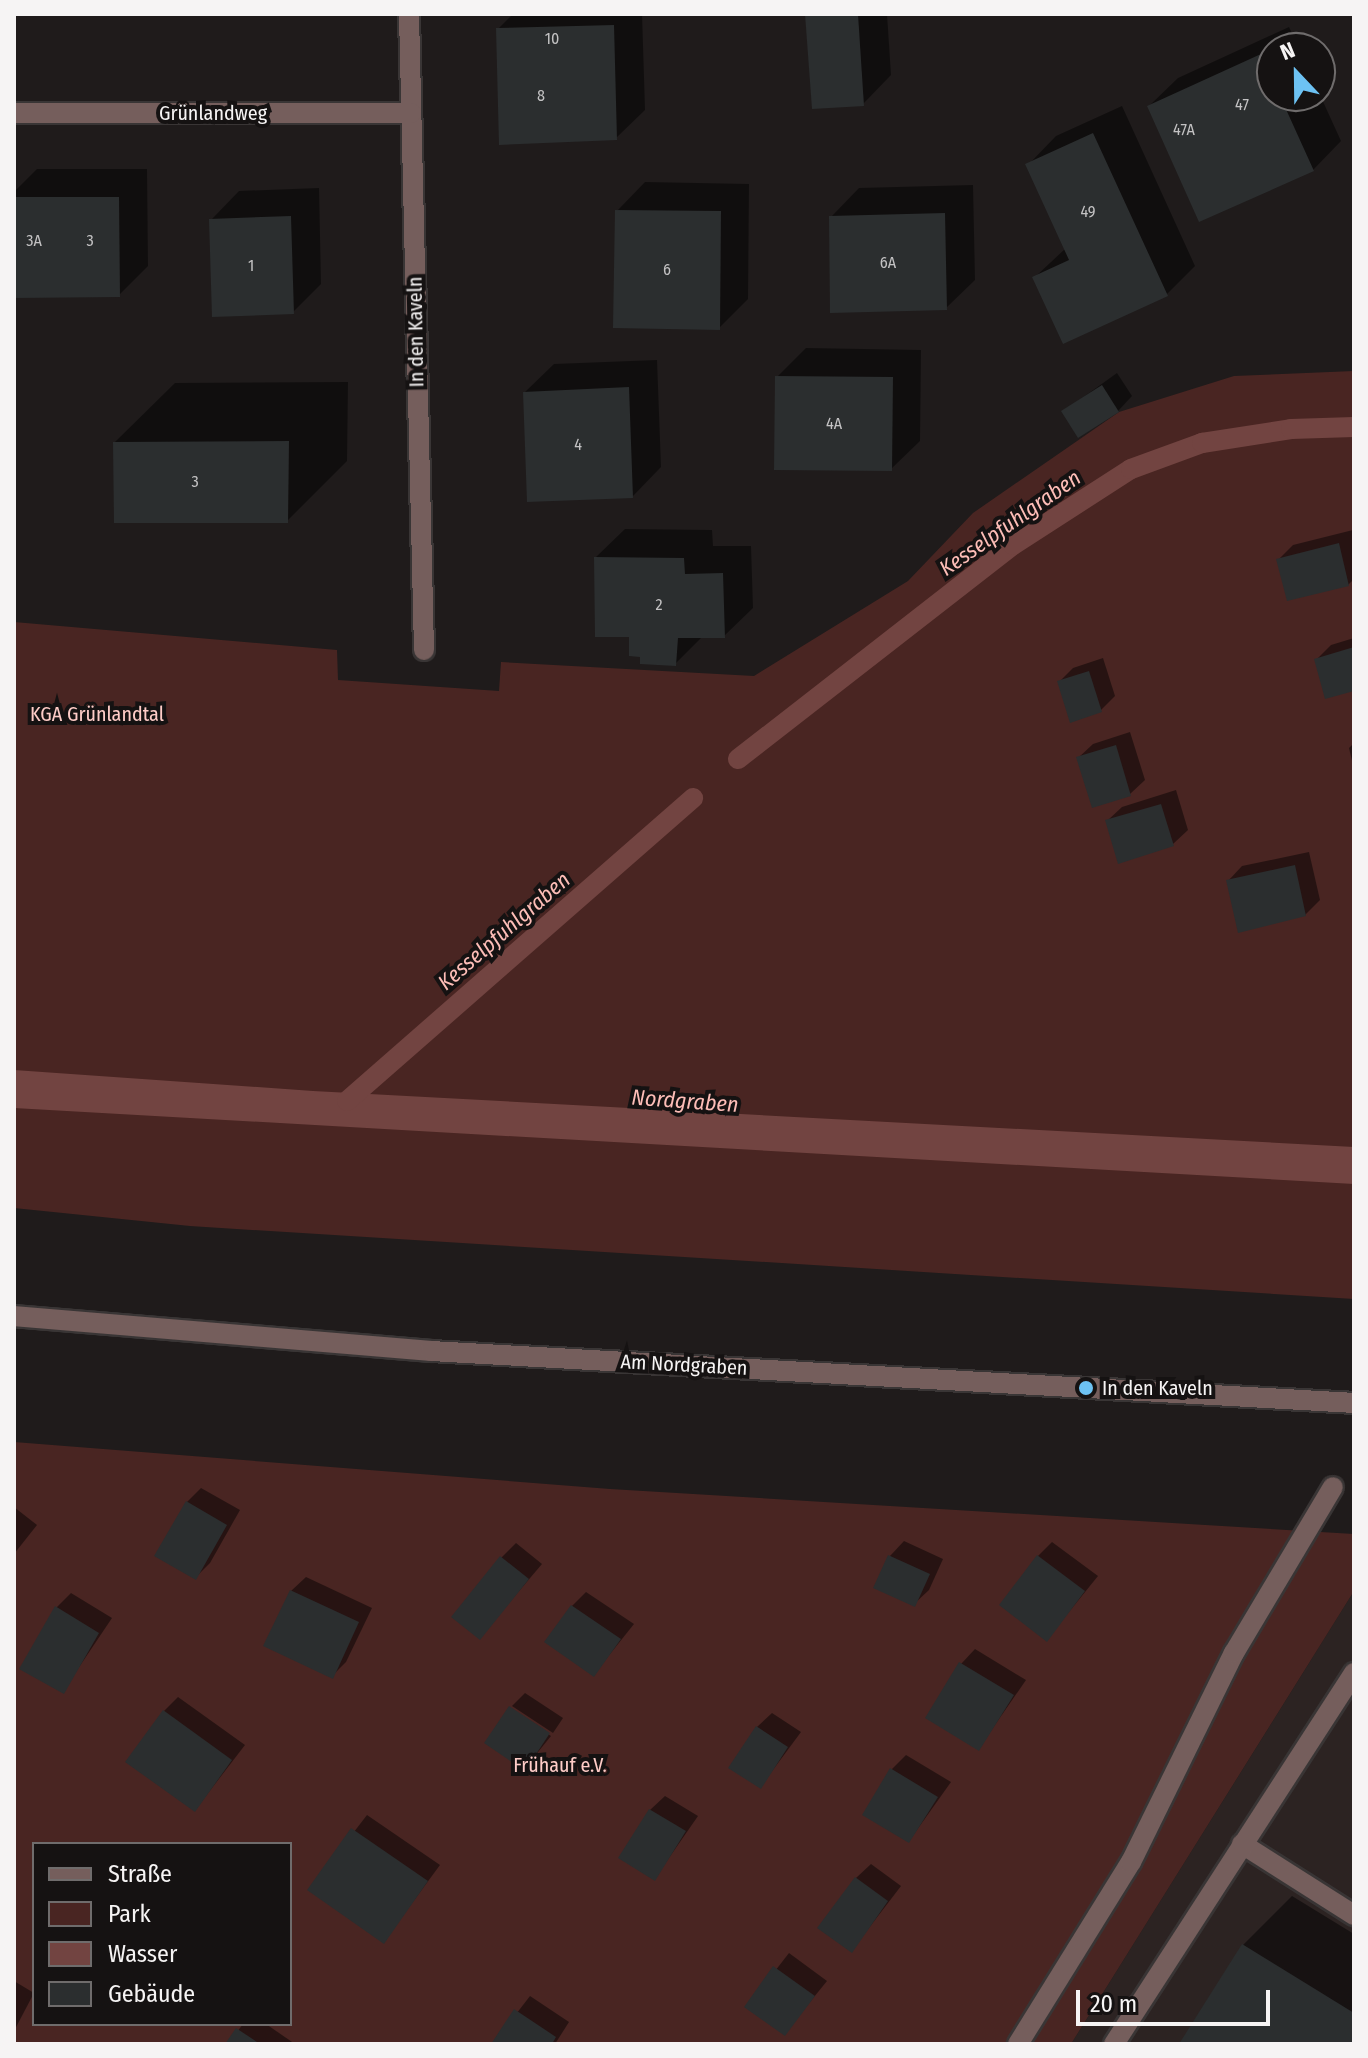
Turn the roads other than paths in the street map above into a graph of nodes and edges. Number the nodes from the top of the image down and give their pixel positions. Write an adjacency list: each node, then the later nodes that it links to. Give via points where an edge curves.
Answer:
1 (409, 14): 3 (street, In den Kaveln)
2 (14, 113): 3 (street, Grünlandweg)
3 (411, 113): 4 (street, In den Kaveln)
4 (424, 650)
5 (14, 1316): 6 (street, Am Nordgraben, via 431,1351)
6 (1354, 1403)
7 (1333, 1487): 11 (street, via 1234,1653 1131,1862)
8 (1354, 1673): 9 (street)
9 (1242, 1844): 10 (street); 12 (street)
10 (1354, 1915)
11 (1018, 2044)
12 (1114, 2044)

